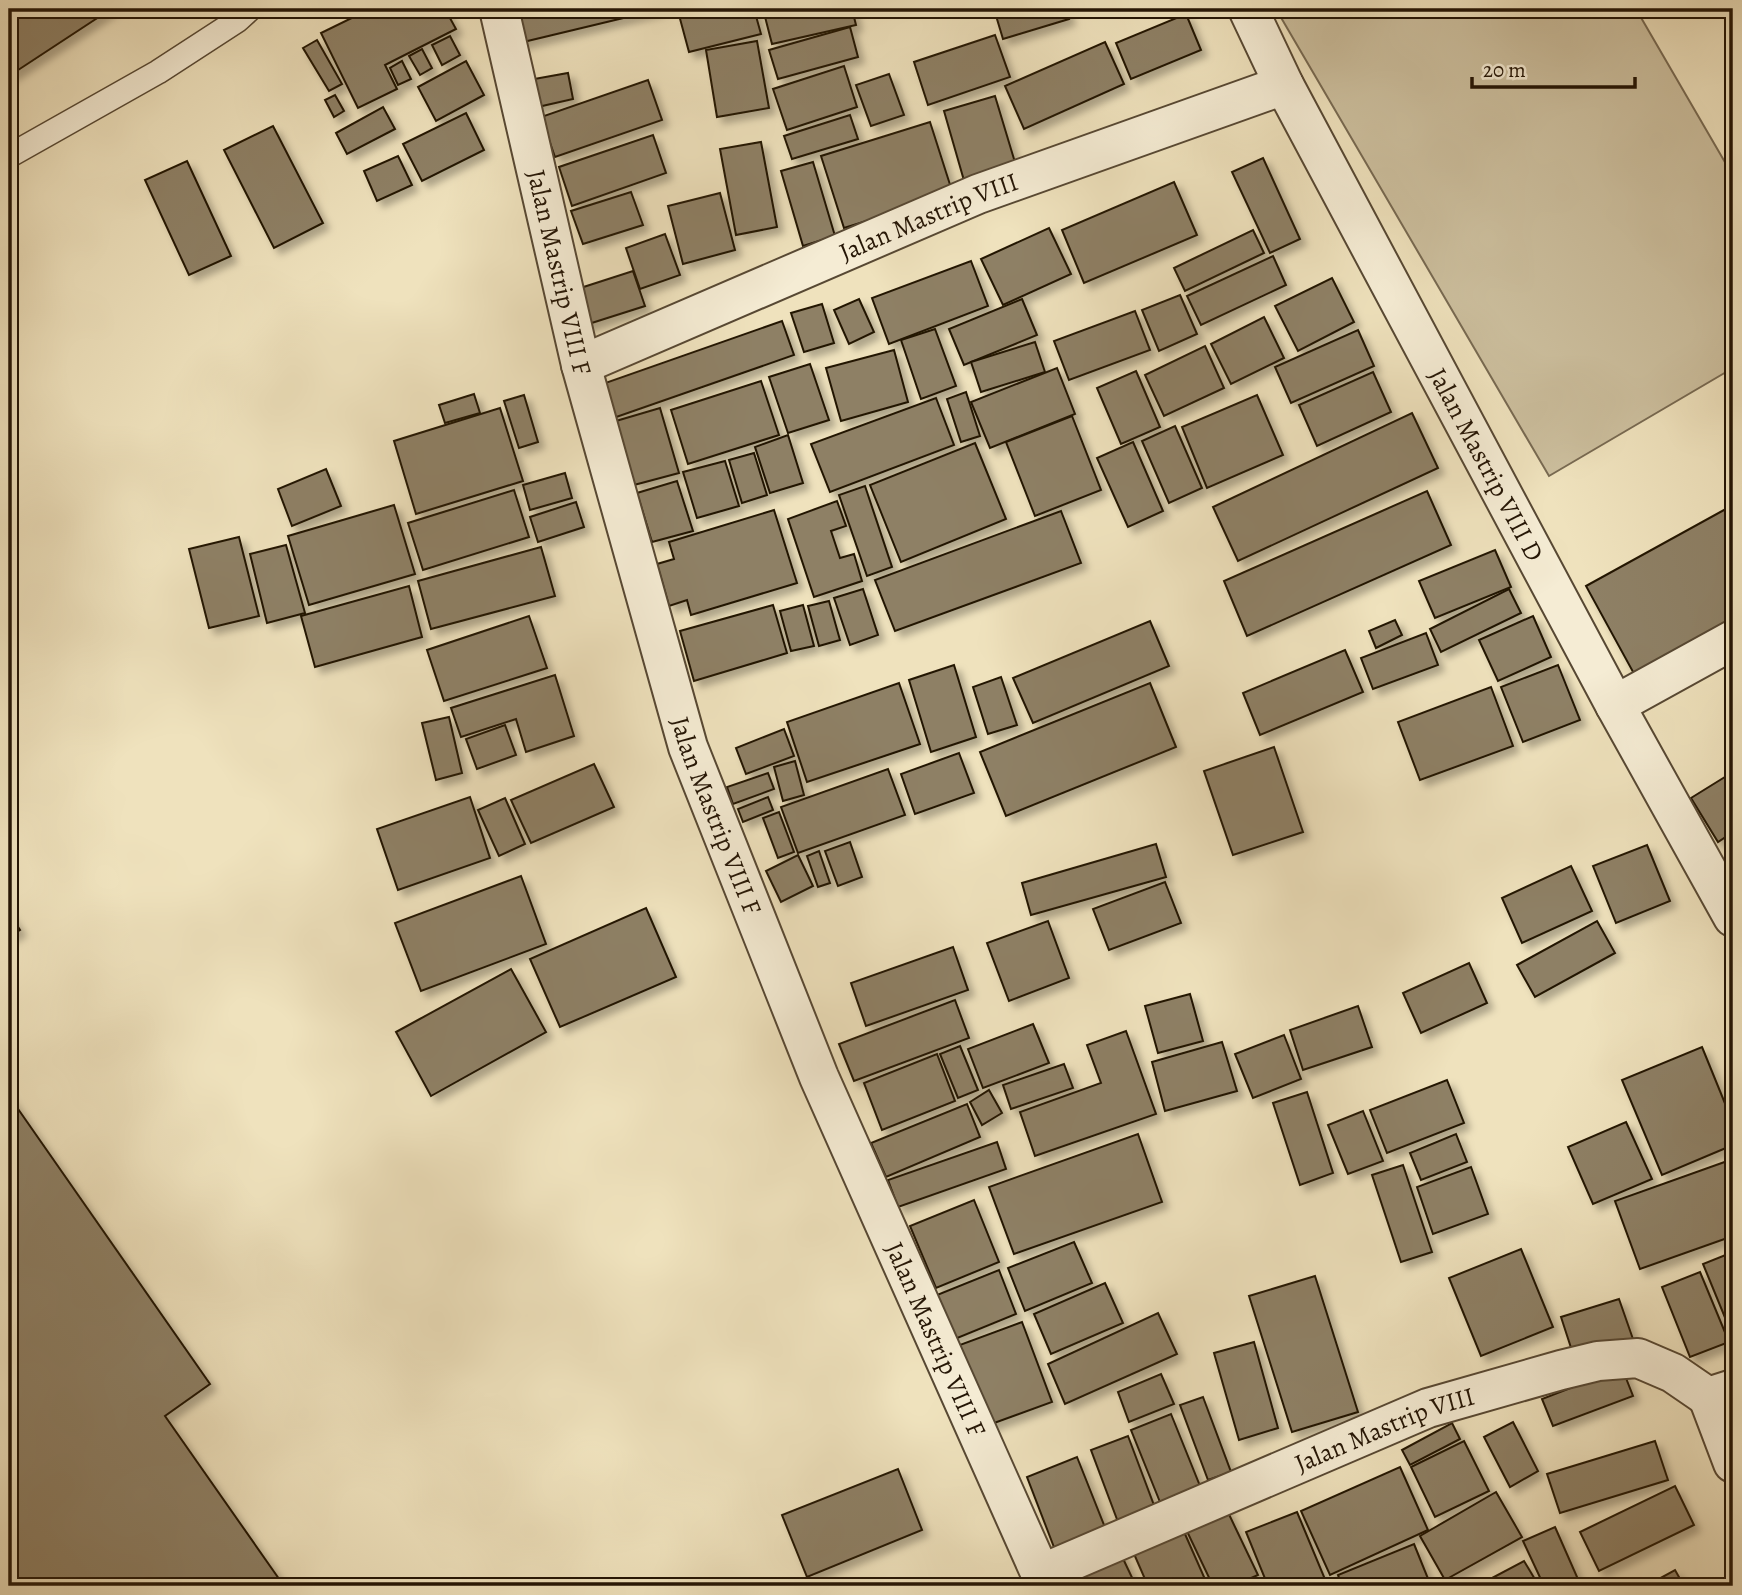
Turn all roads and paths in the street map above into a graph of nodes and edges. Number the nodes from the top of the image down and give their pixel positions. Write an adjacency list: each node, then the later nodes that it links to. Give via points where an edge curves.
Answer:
1 (250, 9): 5 (lane, via 159,72)
2 (499, 9): 6 (street, Jalan Mastrip VIII F)
3 (1248, 9): 4 (street, Jalan Mastrip VIII D)
4 (1284, 85): 6 (street, Jalan Mastrip VIII, via 978,194); 8 (street, Jalan Mastrip VIII D)
5 (9, 156)
6 (581, 365): 12 (street, Jalan Mastrip VIII F, via 688,747 819,1077)
7 (1733, 640): 8 (street)
8 (1615, 705): 9 (street, Jalan Mastrip VIII D)
9 (1733, 917)
10 (1721, 1393): 11 (street); 12 (street, Jalan Mastrip VIII, via 1638,1358 1561,1370 1428,1408)
11 (1733, 1463)
12 (1043, 1580)

